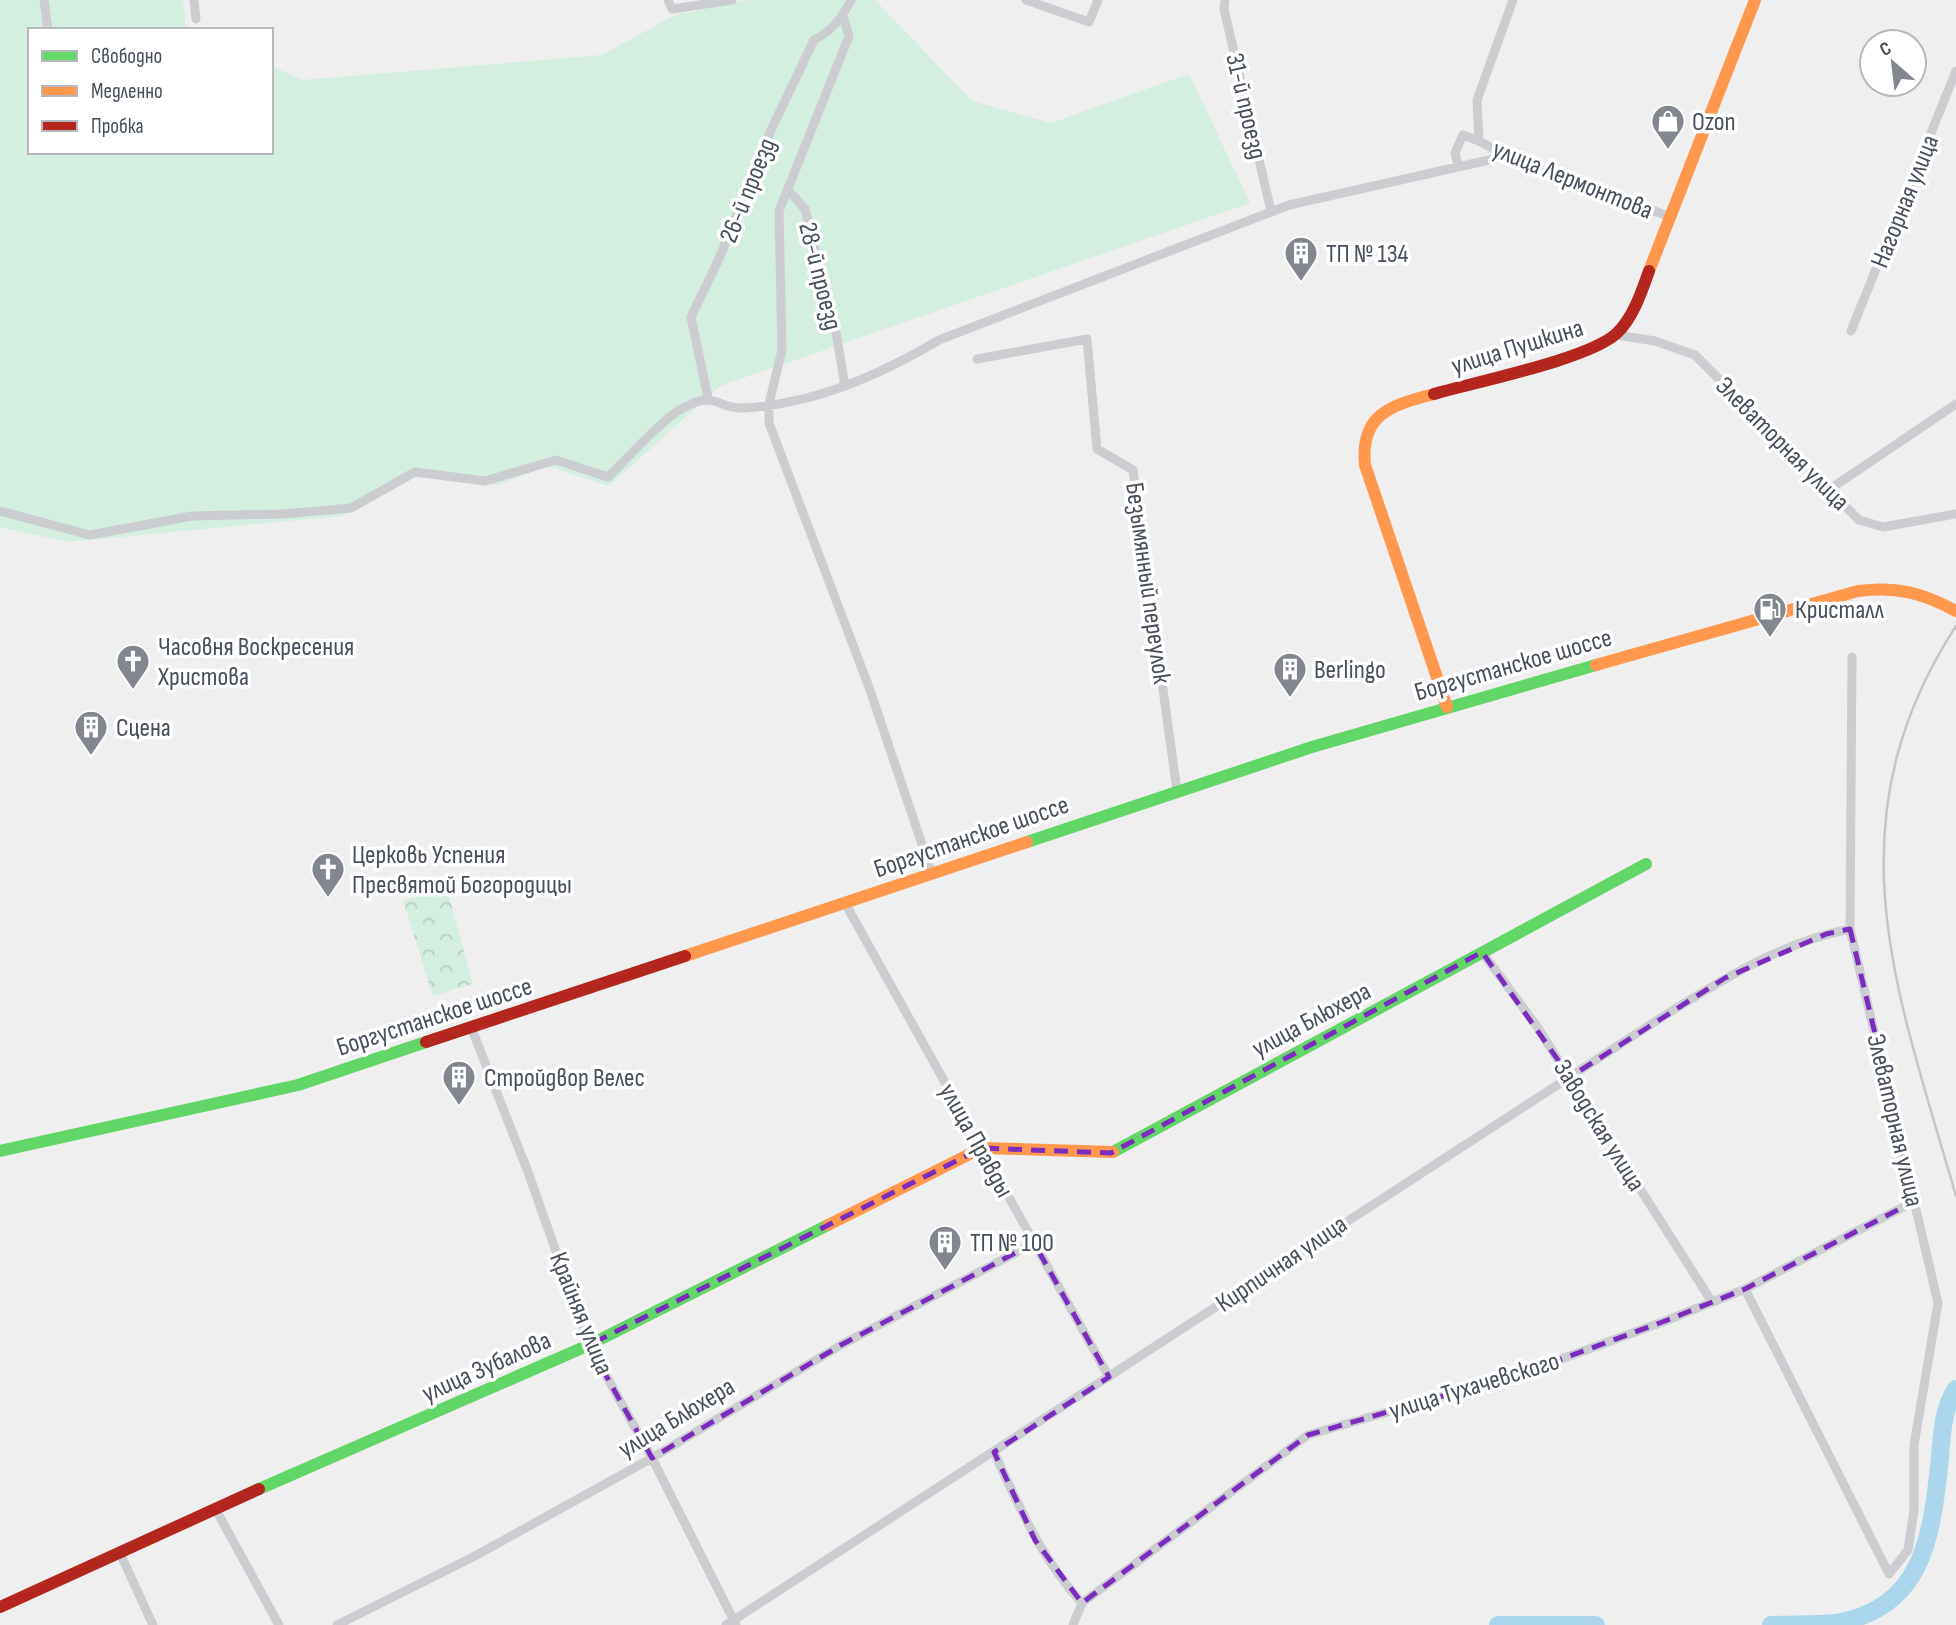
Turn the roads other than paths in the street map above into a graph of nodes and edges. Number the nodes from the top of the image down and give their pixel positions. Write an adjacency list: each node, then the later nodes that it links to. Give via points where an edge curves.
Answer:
1 (44, 0): 13 (street)
2 (194, 0): 12 (street)
3 (668, 0): 4 (street, via 672,9)
4 (732, 0)
5 (851, 0): 11 (street, 26-й проезд)
6 (1026, 0): 7 (street, via 1089,22)
7 (1098, 0)
8 (1225, 0): 19 (street, 31-й проезд)
9 (1513, 0): 15 (street, улица Лермонтова, via 1477,100)
10 (1755, 0): 20 (street, улица Пушкина)
11 (843, 16): 18 (street, 28-й проезд, via 849,36); 25 (street, 26-й проезд, via 827,34 814,40 691,317)
12 (196, 19)
13 (48, 28)
14 (1956, 71): 21 (street, Нагорная улица)
15 (1479, 141): 16 (street, улица Лермонтова); 17 (street, улица Лермонтова, via 1463,135 1455,153)
16 (1507, 156): 17 (street); 20 (street, улица Лермонтова)
17 (1458, 165): 19 (street)
18 (788, 190): 24 (street, 28-й проезд, via 805,209); 26 (street, via 779,211 782,350)
19 (1271, 211): 24 (street, via 939,340 900,363)
20 (1668, 216): 22 (street, улица Пушкина, via 1635,308)
21 (1851, 331)
22 (1616, 335): 28 (street, Элеваторная улица, via 1655,341 1695,355); 33 (street, улица Пушкина, via 1576,355 1403,402 1375,418 1368,431 1362,447 1365,465)
23 (976, 359): 34 (street, Безымянный переулок, via 1087,339 1097,449 1133,470)
24 (845, 386): 26 (street, via 819,397)
25 (708, 398): 26 (street, via 740,409); 29 (street, via 681,408 608,477 556,460 485,481 415,472 351,508 192,516 90,535)
26 (769, 404): 36 (street, via 769,423 870,690)
27 (1956, 404): 28 (street)
28 (1830, 489): 30 (street, Элеваторная улица, via 1859,520 1883,527)
29 (0, 511)
30 (1956, 514)
31 (1956, 611): 33 (street, Боргустанское шоссе, via 1908,588 1851,592)
32 (1852, 657): 38 (street, Элеваторная улица)
33 (1447, 707): 34 (street, Боргустанское шоссе)
34 (1177, 791): 36 (street, Боргустанское шоссе)
35 (1646, 864): 39 (street, улица Блюхера)
36 (932, 874): 37 (street, Боргустанское шоссе)
37 (845, 903): 40 (street, Боргустанское шоссе); 42 (street, улица Правды)
38 (1850, 929): 41 (street, Кирпичная улица, via 1826,934 1725,978); 44 (street, Элеваторная улица)
39 (1482, 952): 41 (street, Заводская улица); 42 (street, улица Блюхера, via 1111,1153)
40 (471, 1027): 43 (street, Боргустанское шоссе, via 298,1085); 48 (street, Крайняя улица)
41 (1570, 1077): 47 (street, Заводская улица); 49 (street, Кирпичная улица)
42 (982, 1148): 45 (street, улица Правды); 48 (street, улица Зубалова)
43 (0, 1151)
44 (1915, 1201): 46 (street, улица Тухачевского); 46 (street, Элеваторная улица, via 1938,1303 1914,1445 1914,1510 1908,1550 1889,1574)
45 (1034, 1243): 49 (street, улица Правды); 51 (street, улица Блюхера, via 841,1345)
46 (1745, 1289): 47 (street, улица Тухачевского)
47 (1712, 1302): 54 (street, улица Тухачевского, via 1529,1371 1308,1435)
48 (589, 1345): 51 (street, Крайняя улица); 52 (street, улица Зубалова)
49 (1109, 1377): 50 (street, Кирпичная улица)
50 (993, 1452): 54 (street, via 1034,1540 1059,1579); 56 (street, Кирпичная улица)
51 (652, 1458): 56 (street, Крайняя улица); 59 (street, улица Блюхера, via 475,1556)
52 (215, 1508): 53 (street, улица Зубалова); 58 (street)
53 (120, 1553): 55 (street, улица Зубалова); 57 (street)
54 (1082, 1603): 60 (street)
55 (0, 1608)
56 (732, 1624)
57 (153, 1625)
58 (279, 1625)
59 (337, 1625)
60 (1073, 1625)

